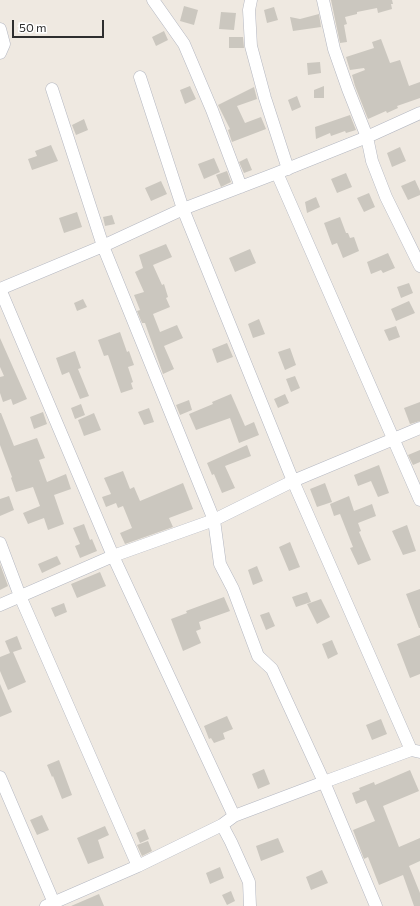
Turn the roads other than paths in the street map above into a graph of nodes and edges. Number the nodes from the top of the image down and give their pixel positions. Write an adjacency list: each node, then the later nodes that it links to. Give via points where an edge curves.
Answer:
1 (153, 0): 11 (street, via 184,44)
2 (251, 0): 10 (street, via 250,46)
3 (324, 0): 9 (street, via 334,49)
4 (0, 29): 5 (street, via 4,44)
5 (0, 53)
6 (140, 77): 12 (street)
7 (52, 89): 13 (street)
8 (420, 113): 9 (street)
9 (366, 137): 10 (street); 14 (street, via 386,197)
10 (283, 171): 11 (street); 17 (street)
11 (241, 187): 12 (street)
12 (183, 209): 13 (street); 18 (street)
13 (103, 246): 15 (street); 20 (street)
14 (420, 266)
15 (0, 289): 22 (street)
16 (420, 428): 17 (street)
17 (394, 439): 18 (street); 19 (street)
18 (293, 481): 20 (street); 25 (street)
19 (420, 500)
20 (214, 520): 22 (street); 27 (street, via 220,564 233,589 258,656 272,669)
21 (0, 543): 23 (street)
22 (113, 556): 23 (street); 28 (street)
23 (20, 596): 24 (street); 30 (street)
24 (0, 605)
25 (415, 751): 27 (street)
26 (0, 777): 31 (street)
27 (324, 782): 28 (street); 33 (street)
28 (234, 816): 29 (street)
29 (222, 825): 30 (street); 32 (street, via 249,882)
30 (138, 866): 31 (street)
31 (50, 904)
32 (250, 906)
33 (376, 906)

